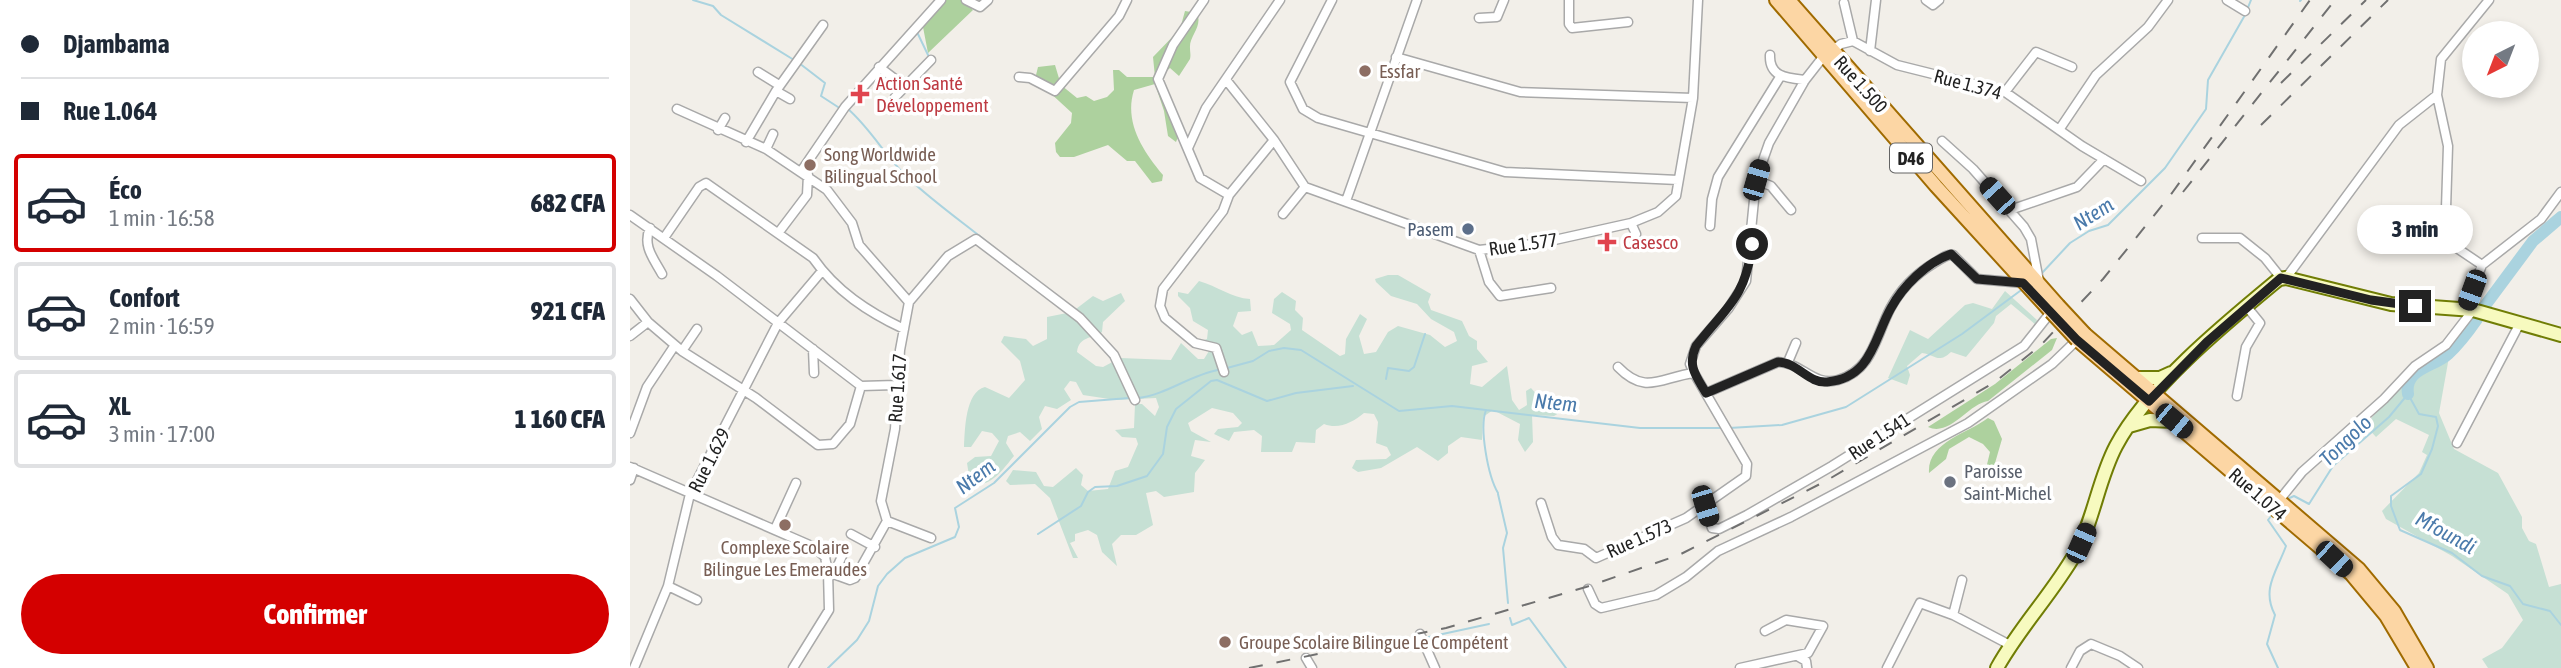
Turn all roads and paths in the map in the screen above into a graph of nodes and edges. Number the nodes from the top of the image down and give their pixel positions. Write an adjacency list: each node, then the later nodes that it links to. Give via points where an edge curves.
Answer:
1 (941, 0): 31 (street)
2 (966, 0): 3 (street, via 976,7)
3 (988, 0)
4 (1127, 0): 34 (street, via 1119,16 1055,91)
5 (1204, 0): 54 (street, via 1173,45 1158,79)
6 (1280, 0): 37 (street)
7 (1332, 0): 49 (street, via 1290,82 1303,109)
8 (1417, 0): 29 (street)
9 (1504, 0): 22 (street, via 1497,17)
10 (1569, 0): 23 (street, via 1572,28)
11 (1698, 0): 43 (street, Rue 1.577)
12 (1776, 0): 27 (main road, Rue 1.500 / D46)
13 (1789, 0): 27 (main road, Rue 1.500)
14 (1876, 0): 26 (street)
15 (1926, 0): 16 (street, via 1933,5)
16 (1939, 0)
17 (2168, 0): 48 (street, via 2148,27 2096,75)
18 (2227, 0): 21 (street)
19 (2489, 0): 41 (street, via 2441,59)
20 (1844, 3): 25 (street)
21 (2245, 11)
22 (1479, 18)
23 (1628, 22)
24 (823, 25): 39 (street)
25 (1853, 41): 26 (street, Rue 1.374); 27 (street)
26 (1870, 51): 40 (street, Rue 1.374, via 1897,65)
27 (1826, 53): 36 (street); 81 (main road, Rue 1.500 / D46); 82 (main road, Rue 1.500)
28 (1770, 55): 35 (street, via 1771,67)
29 (1396, 57): 43 (street, via 1520,92); 49 (street)
30 (931, 60): 38 (street)
31 (879, 67): 38 (street); 57 (street, via 826,131)
32 (2072, 67): 40 (street, via 2036,52)
33 (758, 72): 39 (street)
34 (1019, 77)
35 (1780, 77): 36 (street); 70 (street, via 1718,177)
36 (1805, 80): 59 (street, via 1769,143)
37 (1227, 81): 51 (street); 54 (street, via 1206,108)
38 (904, 86): 42 (street)
39 (777, 88): 44 (street); 53 (street)
40 (2005, 92): 48 (street, Rue 1.374)
41 (2437, 95): 77 (street, via 2448,146 2445,240); 80 (street, via 2399,125)
42 (895, 97)
43 (1693, 98): 58 (street, Rue 1.577)
44 (790, 99)
45 (677, 109): 47 (street)
46 (725, 118): 47 (street)
47 (718, 130): 53 (street)
48 (2059, 130): 56 (street, Rue 1.374)
49 (1368, 133): 58 (street, via 1505,172); 64 (street)
50 (773, 134): 55 (street)
51 (1274, 140): 61 (street); 63 (street)
52 (1942, 141): 66 (street)
53 (746, 142): 55 (street)
54 (1188, 148): 63 (street, via 1200,178)
55 (766, 149): 57 (street)
56 (2104, 159): 60 (street, Rue 1.374); 66 (street, via 2077,187)
57 (805, 173): 72 (street, via 807,195); 85 (street, via 841,206 859,245)
58 (1678, 180): 69 (street, Rue 1.577, via 1676,196 1669,204)
59 (1756, 180): 65 (street, via 1770,186); 105 (street, via 1746,281 1696,346 1691,356)
60 (2141, 181)
61 (1305, 187): 64 (street, Rue 1.577); 67 (street)
62 (2561, 192): 77 (street, via 2541,219)
63 (1229, 195): 103 (street, via 1223,211 1168,280 1160,306 1176,330 1195,343 1216,348)
64 (1346, 201): 76 (street, Rue 1.577)
65 (1791, 209)
66 (2010, 210): 82 (street, via 2031,239)
67 (1283, 214)
68 (630, 215): 71 (street)
69 (1631, 223): 73 (street); 76 (street, Rue 1.577, via 1555,241)
70 (1710, 226)
71 (650, 228): 74 (street); 79 (street, via 648,248)
72 (779, 232): 74 (street, Rue 1.617, via 704,183); 78 (street, Rue 1.617, via 813,258)
73 (1636, 234)
74 (664, 238): 90 (street)
75 (2202, 238): 80 (street, via 2240,238)
76 (1479, 250): 83 (street, via 1489,282 1500,296)
77 (2482, 265): 88 (street)
78 (822, 271): 90 (street, Rue 1.629); 93 (street, Rue 1.617, via 858,303)
79 (662, 274)
80 (2284, 278): 86 (main road); 88 (main road, via 2391,303)
81 (2023, 283): 87 (main road, Rue 1.500 / D46); 100 (street, via 1977,279 1954,255 1948,255 1923,270 1898,296 1876,347 1854,373 1821,382)
82 (2039, 284): 87 (main road, Rue 1.500)
83 (1551, 288)
84 (630, 299): 89 (street)
85 (909, 302): 93 (street); 113 (street, via 948,256 976,239 1080,318 1114,355)
86 (2247, 307): 101 (main road); 111 (street, via 2260,323 2246,347)
87 (2054, 309): 96 (main road, D46, bridge); 125 (street, Rue 1.541, via 2024,346 1747,515 1712,528)
88 (2469, 310): 91 (main road); 124 (street, via 2446,345 2415,366 2384,400 2302,472)
89 (649, 322): 95 (street); 98 (street)
90 (778, 323): 99 (street); 109 (street, Rue 1.629)
91 (2520, 323): 94 (main road); 117 (street)
92 (697, 329): 98 (street)
93 (904, 329): 107 (street, Rue 1.617)
94 (2561, 335)
95 (630, 336)
96 (2081, 337): 106 (main road); 112 (main road, Rue 1.074 / D46); 135 (street, via 2046,369 1979,416 1718,551 1656,595 1601,608)
97 (1796, 343): 100 (street)
98 (678, 348): 109 (street); 116 (street, via 647,387)
99 (813, 349): 104 (street); 108 (street)
100 (1788, 362): 110 (street, via 1756,369)
101 (2183, 366): 106 (main road, via 2160,378); 112 (main road)
102 (1618, 367): 105 (street, via 1641,384)
103 (1224, 372)
104 (814, 373)
105 (1694, 373): 110 (street, Rue 1.573)
106 (2139, 378): 112 (main road, Rue 1.074)
107 (896, 385): 108 (street); 126 (street, Rue 1.617, via 895,429 881,501)
108 (861, 386): 109 (street, via 850,424 837,442 824,447 810,442)
109 (744, 390): 122 (street, Rue 1.629)
110 (1706, 393): 125 (street, Rue 1.573, via 1748,471 1738,484)
111 (2236, 396)
112 (2153, 397): 114 (main road, Rue 1.074); 115 (main road); 118 (main road, Rue 1.074)
113 (1135, 400)
114 (2174, 421): 115 (main road, via 2150,420); 118 (main road, Rue 1.074)
115 (2129, 426): 140 (main road, via 2115,448 2077,550)
116 (631, 427)
117 (2457, 443)
118 (2219, 454): 124 (main road, Rue 1.074)
119 (632, 468): 120 (street); 122 (street)
120 (630, 480)
121 (796, 483): 127 (street)
122 (690, 494): 127 (street); 134 (street, Rue 1.629)
123 (1541, 503): 125 (street, Rue 1.573, via 1558,545 1584,549 1596,558)
124 (2276, 503): 153 (main road, Rue 1.074, via 2374,600 2401,636); 154 (main road, Rue 1.074, via 2359,569 2409,631)
125 (1705, 506)
126 (887, 521): 129 (street); 130 (street)
127 (775, 529): 132 (street, via 821,552)
128 (851, 534): 130 (street)
129 (931, 538)
130 (875, 547): 132 (street, via 852,580)
131 (842, 556): 132 (street)
132 (831, 573): 144 (street, via 829,610)
133 (1962, 580): 137 (street)
134 (668, 586): 136 (street); 143 (street, Rue 1.629)
135 (1588, 589)
136 (697, 600)
137 (1953, 615): 140 (street); 149 (street, via 1926,604 1916,606)
138 (1765, 631): 141 (street, via 1786,620 1823,626 1808,653)
139 (1420, 634): 146 (street)
140 (2010, 645): 150 (main road)
141 (1799, 657): 147 (street); 148 (street)
142 (1306, 658): 145 (street)
143 (634, 668)
144 (793, 668)
145 (1312, 668)
146 (1435, 668)
147 (1740, 668)
148 (1807, 668)
149 (1887, 668)
150 (1997, 668)
151 (2071, 668): 152 (street, via 2080,651 2091,644)
152 (2137, 668)
153 (2417, 668)
154 (2427, 668)

